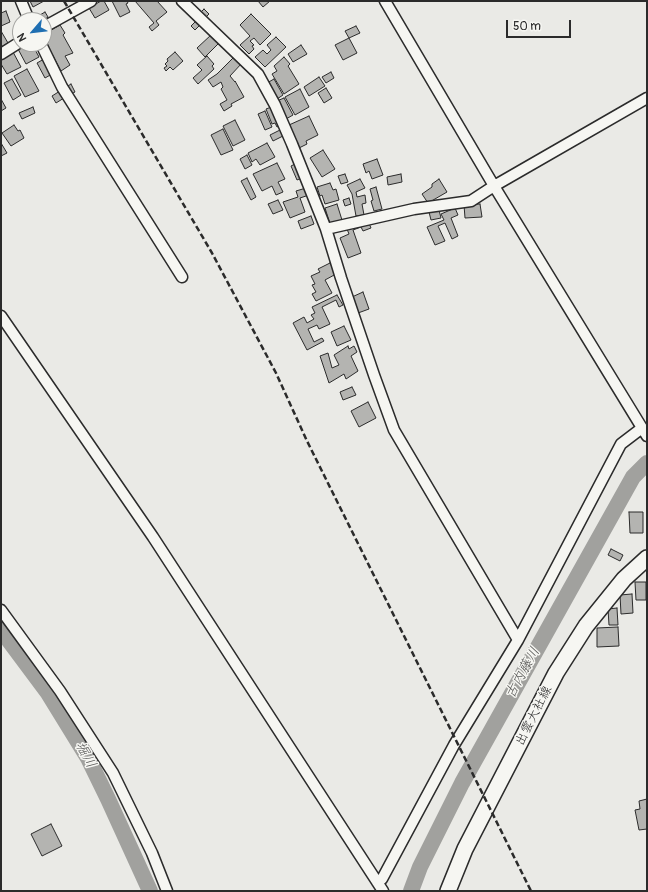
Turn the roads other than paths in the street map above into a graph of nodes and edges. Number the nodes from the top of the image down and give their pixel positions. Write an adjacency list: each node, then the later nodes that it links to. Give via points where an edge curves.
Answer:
1 (21, 1): 5 (street)
2 (91, 1): 6 (street)
3 (182, 1): 12 (street, via 258,74 275,105)
4 (386, 1): 11 (street)
5 (26, 12)
6 (52, 23)
7 (12, 47): 9 (street)
8 (45, 52): 13 (street, via 62,87)
9 (1, 54)
10 (647, 98): 11 (street)
11 (494, 186): 12 (street, via 471,201 414,209); 15 (street)
12 (326, 229): 18 (street, via 394,430)
13 (182, 277)
14 (1, 316): 19 (street, via 153,537)
15 (645, 434): 18 (street, via 621,444)
16 (647, 558): 22 (main road, 出雲大社線, via 624,579 586,626 556,673 464,850)
17 (1, 610): 20 (street, via 60,691 113,773 152,853)
18 (518, 640): 19 (street, via 454,745 382,879)
19 (377, 882): 21 (street)
20 (167, 891)
21 (383, 891)
22 (448, 891)

